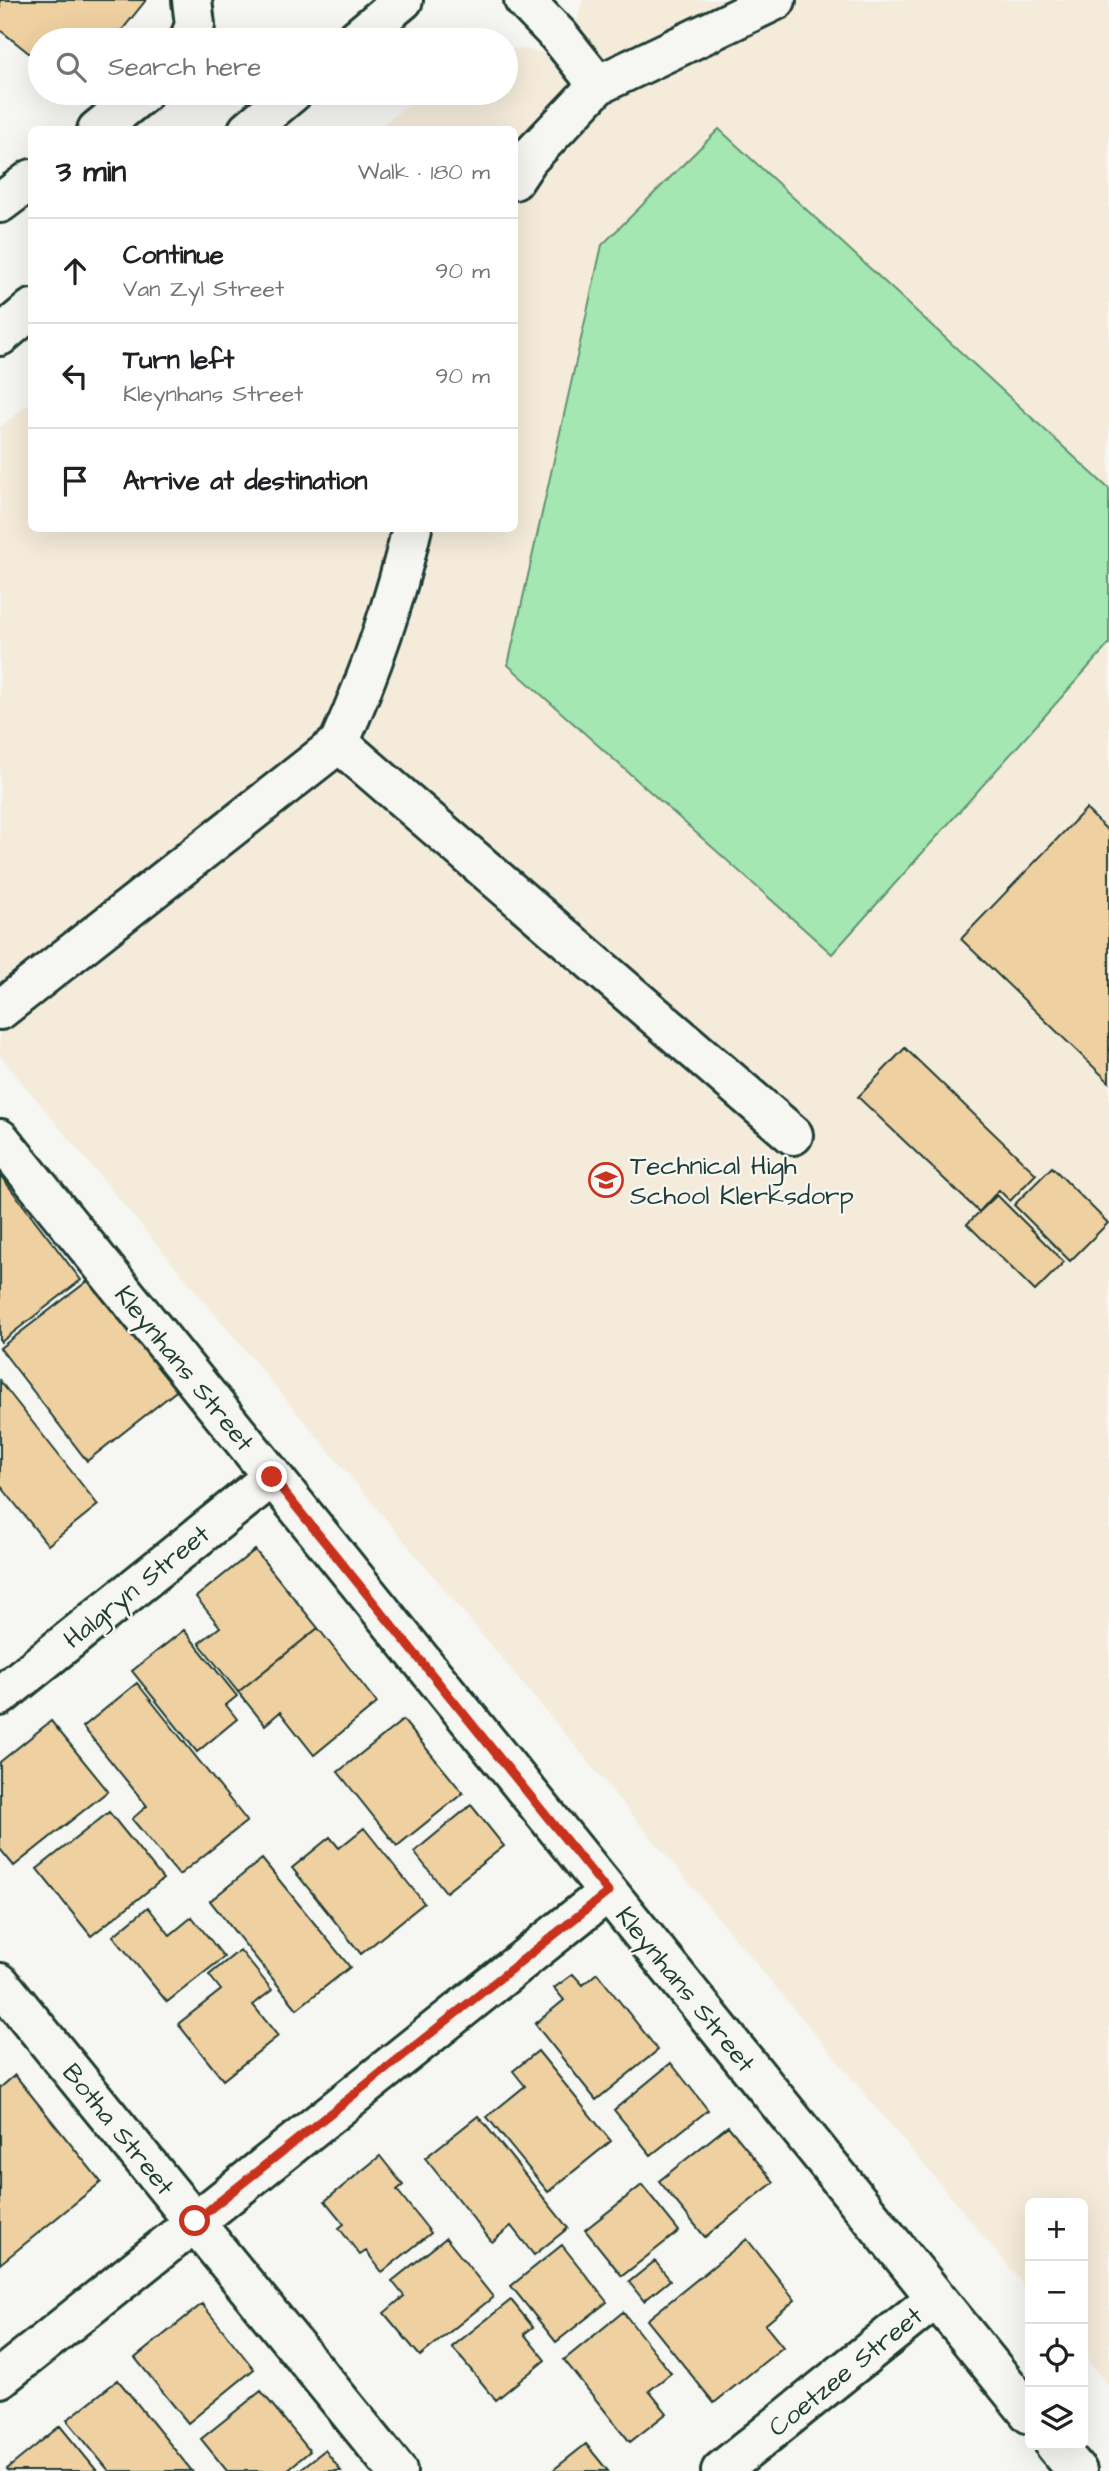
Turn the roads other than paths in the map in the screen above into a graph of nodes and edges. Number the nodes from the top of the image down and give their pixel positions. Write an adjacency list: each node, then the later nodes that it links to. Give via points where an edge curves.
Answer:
1 (192, 0): 5 (street)
2 (403, 0): 6 (street)
3 (524, 0): 7 (street)
4 (776, 0): 7 (street)
5 (194, 28)
6 (369, 28)
7 (598, 85): 12 (street)
8 (128, 105): 10 (street)
9 (278, 105): 11 (street)
10 (102, 126)
11 (253, 126)
12 (518, 174)
13 (28, 182): 14 (street)
14 (0, 203)
15 (28, 312): 16 (street)
16 (0, 336)
17 (411, 532): 18 (street, via 401,578 364,687)
18 (338, 743): 19 (street); 20 (street)
19 (0, 1010)
20 (793, 1135)
21 (0, 1139): 22 (street, Kleynhans Street)
22 (272, 1477): 23 (street, Halgryn Street); 24 (street, Kleynhans Street)
23 (0, 1696)
24 (608, 1892): 26 (street); 27 (street, Kleynhans Street)
25 (0, 1983): 26 (street, Botha Street)
26 (195, 2221): 28 (street); 31 (street, Botha Street)
27 (936, 2298): 29 (street, Kleynhans Street); 32 (street, Coetzee Street)
28 (0, 2378)
29 (1025, 2408)
30 (1059, 2450): 33 (street)
31 (397, 2471)
32 (721, 2471)
33 (1077, 2471)

